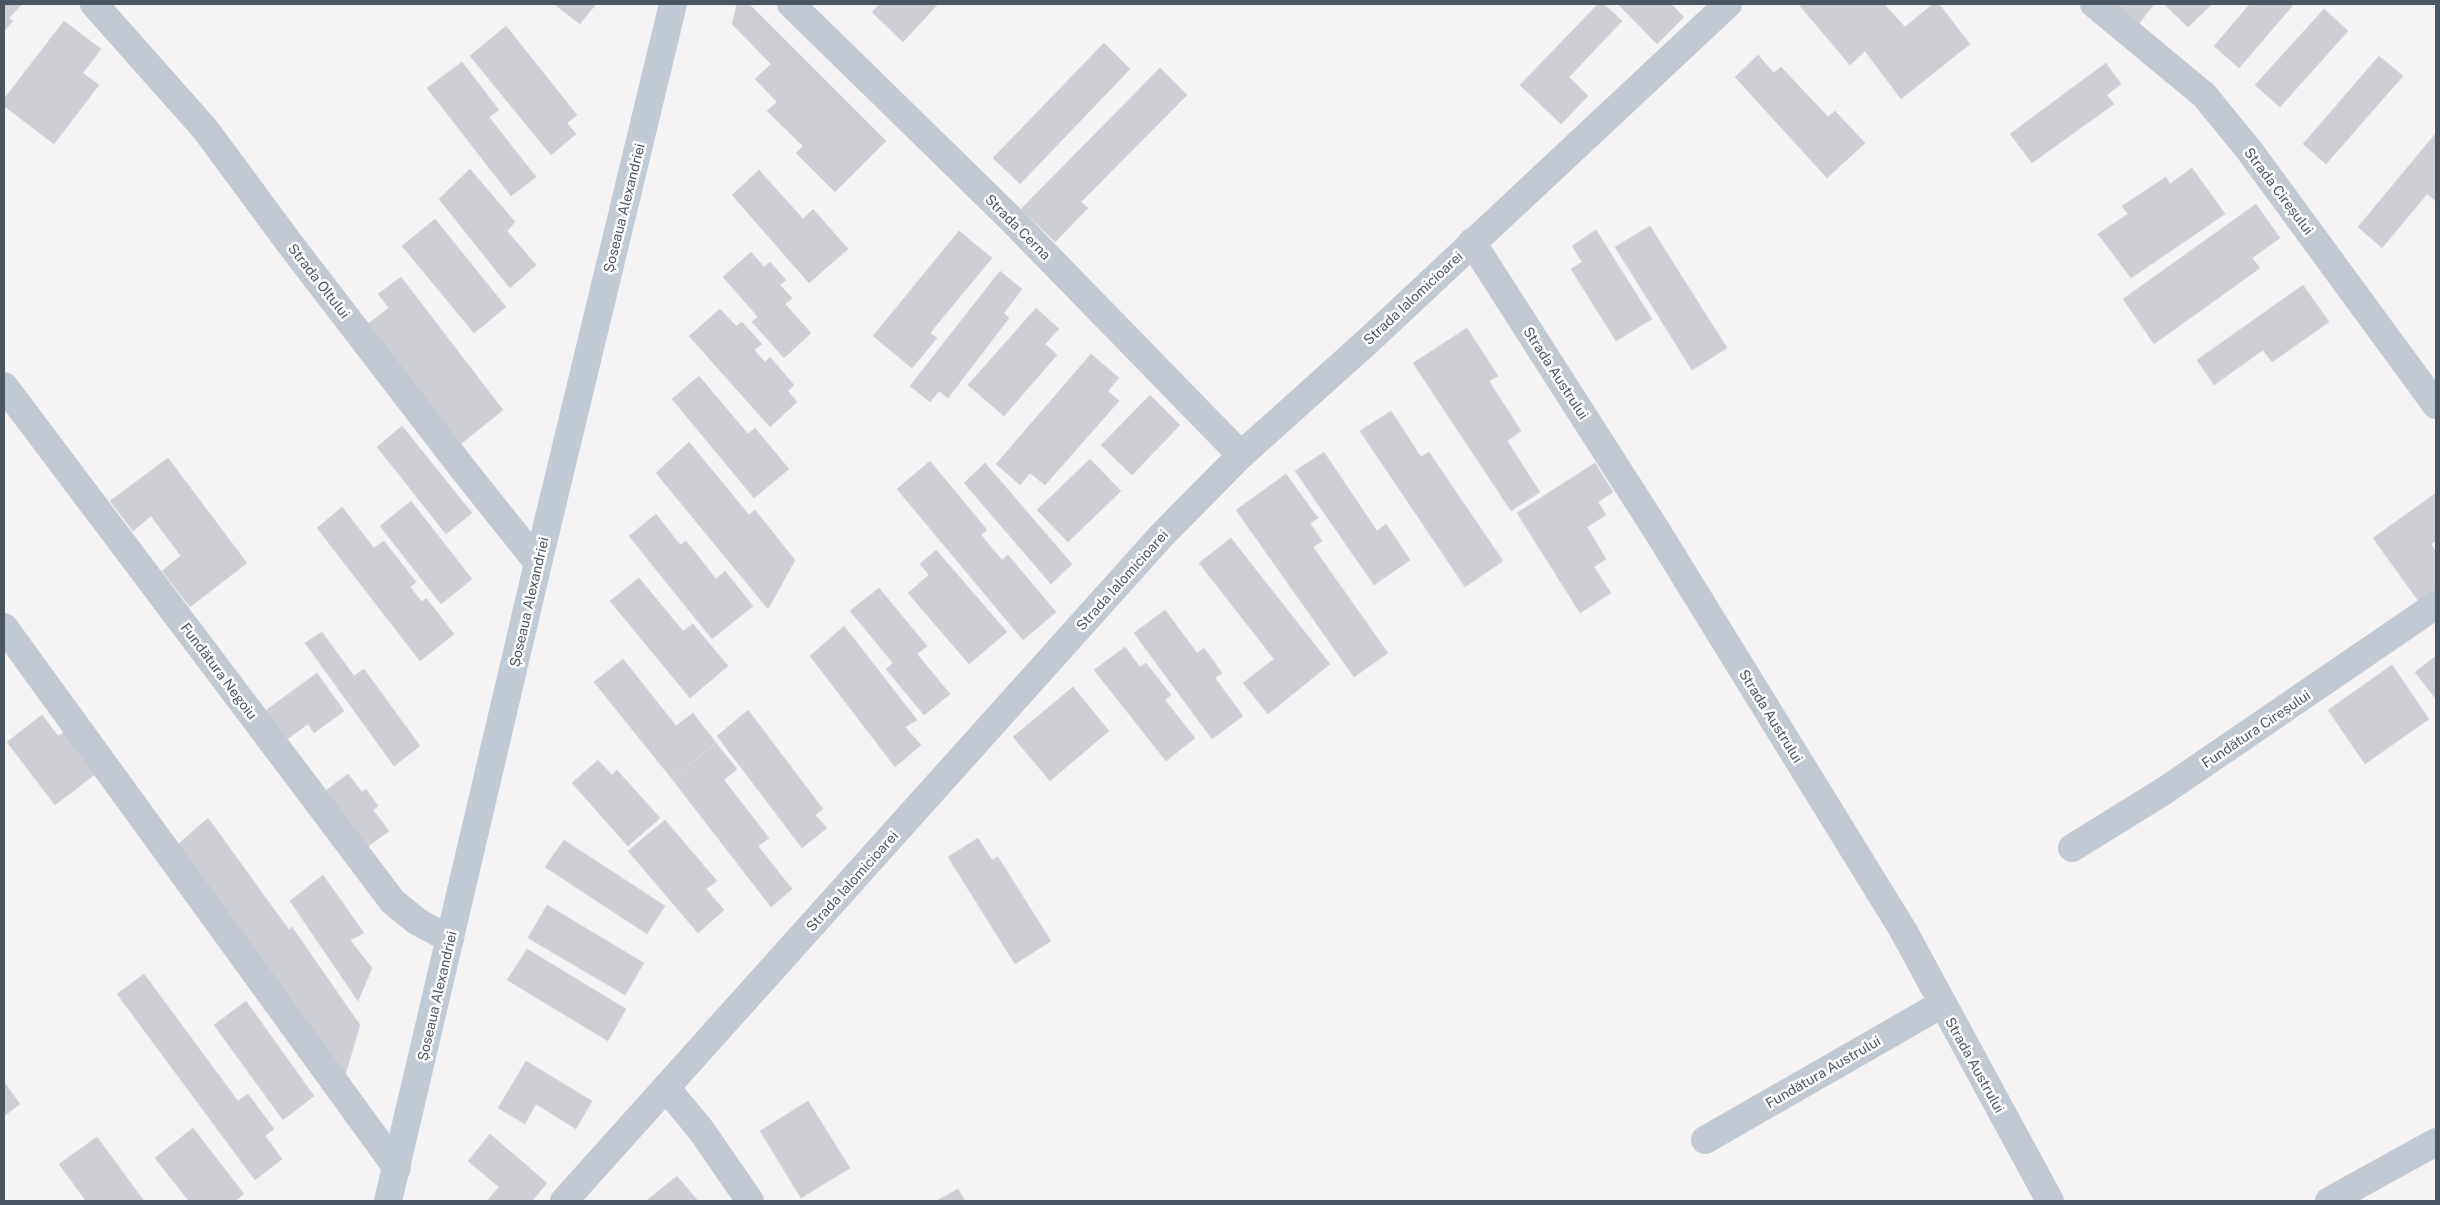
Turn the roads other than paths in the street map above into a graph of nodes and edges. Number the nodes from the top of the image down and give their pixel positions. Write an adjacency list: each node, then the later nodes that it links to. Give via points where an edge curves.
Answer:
1 (94, 4): 10 (street, Strada Oltului, via 204,128)
2 (673, 4): 10 (main road, Șoseaua Alexandriei)
3 (791, 4): 9 (street, Strada Cerna, via 1009,217)
4 (1728, 4): 6 (street, Strada Ialomicioarei)
5 (2094, 4): 8 (street, Strada Cireșului, via 2204,95 2249,150)
6 (1472, 242): 9 (street, Strada Ialomicioarei); 15 (street, Strada Austrului, via 1710,616 1903,930)
7 (4, 386): 14 (street, Fundătura Negoiu, via 393,902 418,922)
8 (2436, 405)
9 (1241, 455): 16 (street, Strada Ialomicioarei, via 1162,535)
10 (538, 562): 14 (main road, Șoseaua Alexandriei)
11 (2436, 605): 13 (street, Fundătura Cireșului, via 2164,791)
12 (4, 627): 19 (street)
13 (2072, 848)
14 (450, 939): 19 (main road, Șoseaua Alexandriei)
15 (1942, 1004): 17 (street, Fundătura Austrului); 23 (street, Strada Austrului)
16 (667, 1089): 21 (street, Strada Ialomicioarei); 22 (street, via 701,1130)
17 (1705, 1140)
18 (2436, 1142): 24 (street)
19 (397, 1168): 20 (main road, Șoseaua Alexandriei)
20 (388, 1201)
21 (564, 1201)
22 (750, 1201)
23 (2050, 1201)
24 (2330, 1201)

